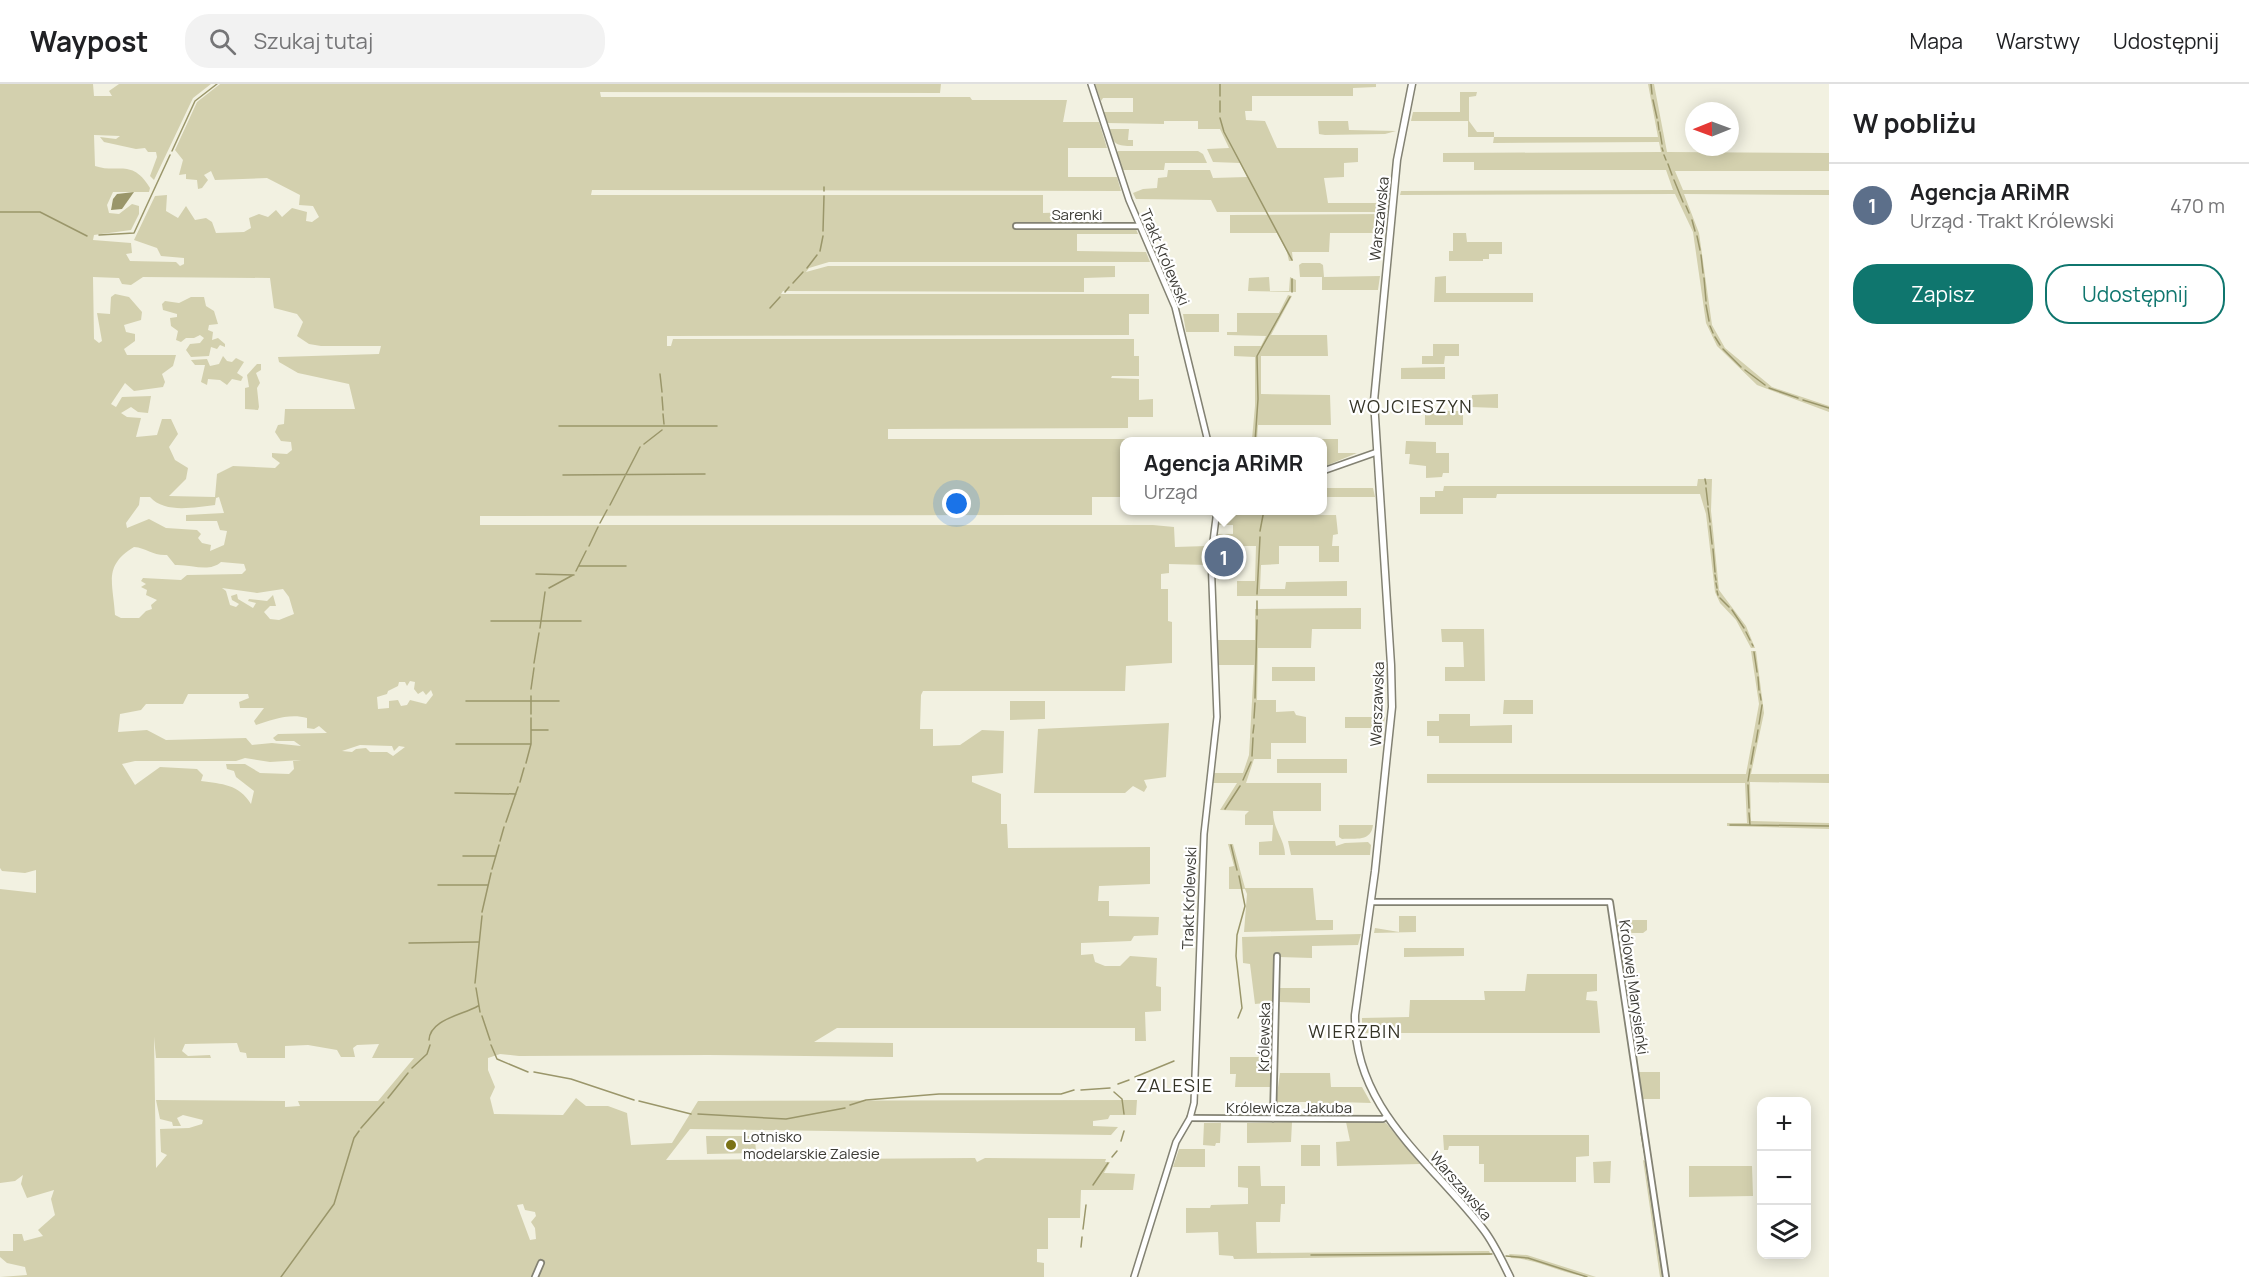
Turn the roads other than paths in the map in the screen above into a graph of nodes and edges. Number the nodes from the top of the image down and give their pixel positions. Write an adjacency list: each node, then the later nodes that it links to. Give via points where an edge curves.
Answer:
1 (1091, 84): 4 (street, Trakt Królewski)
2 (1412, 84): 6 (main road, Warszawska, via 1397,160 1377,361)
3 (1016, 226): 4 (street, Sarenki)
4 (1139, 226): 5 (street, Trakt Królewski, via 1175,307)
5 (1207, 437)
6 (1377, 452): 7 (street); 9 (main road, Warszawska, via 1392,687)
7 (1327, 470)
8 (1216, 515): 12 (street, Trakt Królewski, via 1210,556 1217,717 1204,834 1194,1103)
9 (1371, 902): 11 (main road, Warszawska, via 1355,1033 1369,1088); 18 (street, Królowej Marysieńki, via 1610,902)
10 (1277, 956): 13 (street, Królewska)
11 (1387, 1116): 13 (street, Królewicza Jakuba); 17 (main road, Warszawska, via 1485,1231)
12 (1190, 1118): 13 (street, Królewicza Jakuba); 16 (street, Trakt Królewski, via 1176,1142)
13 (1273, 1119)
14 (541, 1263): 15 (street)
15 (535, 1277)
16 (1134, 1277)
17 (1510, 1277)
18 (1666, 1277)

